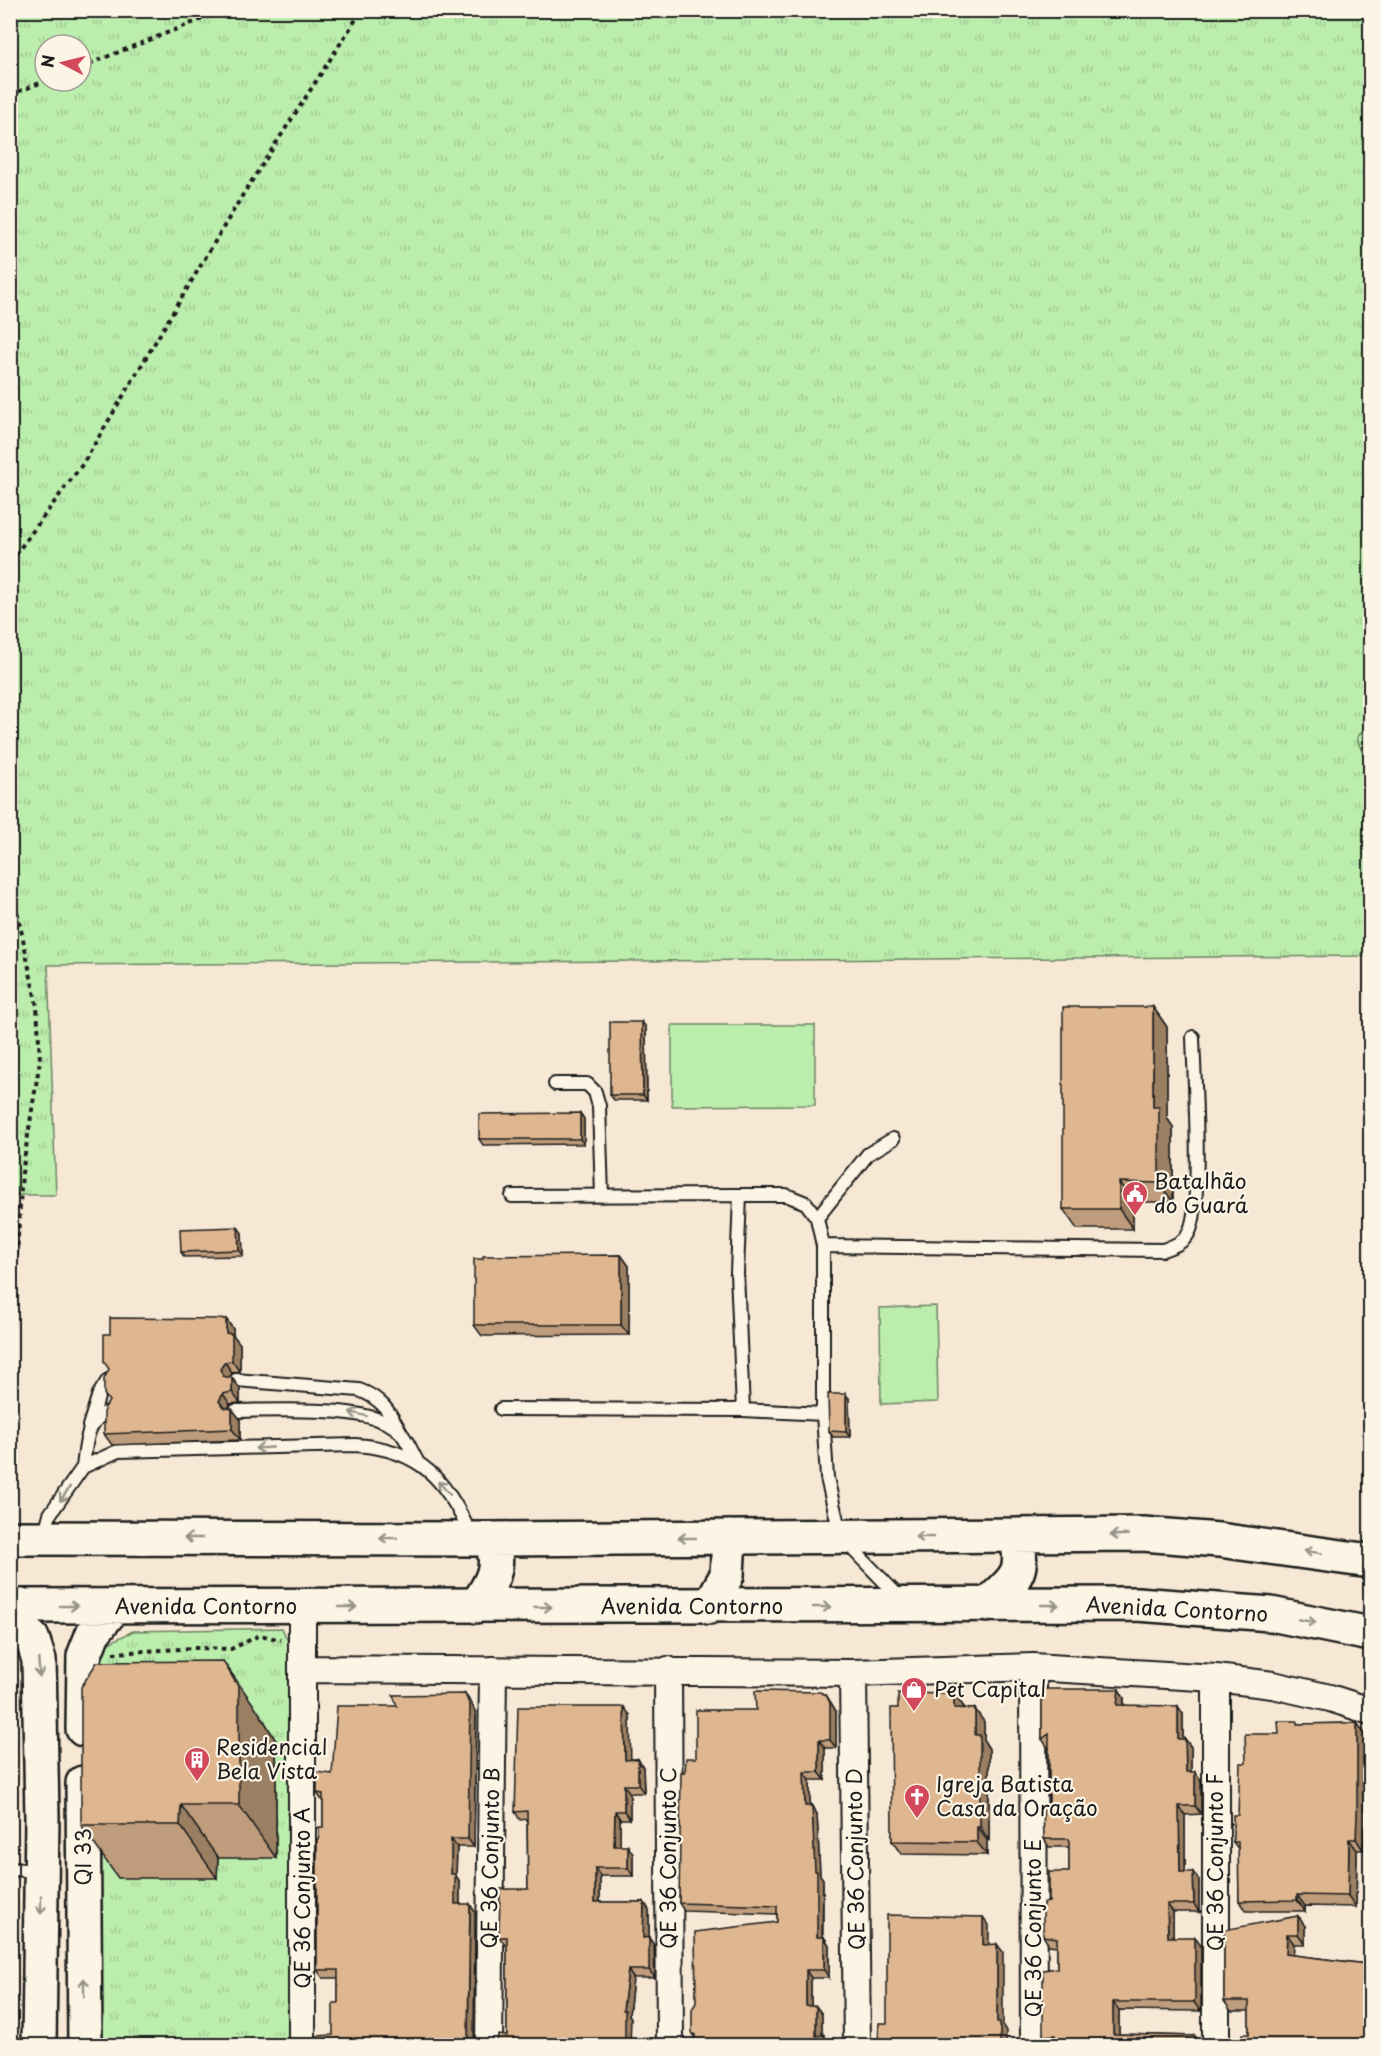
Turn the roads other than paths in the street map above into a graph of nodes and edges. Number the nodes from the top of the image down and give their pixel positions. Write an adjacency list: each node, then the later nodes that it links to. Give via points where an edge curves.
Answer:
1 (1193, 1037): 8 (lane, via 1196,1199 1189,1233 1180,1243 1163,1250)
2 (555, 1084): 5 (lane, via 587,1084 595,1092 599,1106)
3 (893, 1139): 7 (lane, via 868,1154)
4 (512, 1196): 5 (lane)
5 (602, 1196): 6 (lane)
6 (740, 1196): 7 (lane, via 786,1195 806,1203); 12 (lane, via 737,1273)
7 (817, 1218): 8 (lane)
8 (823, 1246): 15 (lane)
9 (108, 1380): 16 (lane, via 94,1406)
10 (236, 1380): 17 (lane, via 359,1390 374,1395 386,1407)
11 (501, 1408): 12 (lane)
12 (743, 1410): 15 (lane)
13 (235, 1411): 17 (lane, one-way to 13, via 349,1412)
14 (108, 1412): 16 (lane, via 97,1418)
15 (823, 1414): 21 (lane, via 826,1478)
16 (88, 1431): 19 (lane)
17 (400, 1432): 18 (lane)
18 (417, 1461): 19 (lane, one-way to 19, via 384,1448 329,1445 136,1450 105,1456); 24 (lane, one-way to 18, via 445,1488)
19 (83, 1467): 20 (lane, one-way to 20, via 50,1514)
20 (23, 1535): 24 (main road, one-way to 20)
21 (841, 1537): 22 (main road, one-way to 21); 23 (main road); 32 (lane)
22 (1016, 1537): 25 (main road, one-way to 22, via 1220,1540 1143,1534); 26 (main road, via 1020,1550 1018,1575)
23 (729, 1538): 24 (main road, one-way to 24); 31 (main road, via 727,1575)
24 (481, 1539): 29 (main road, via 497,1560 489,1587)
25 (1371, 1561)
26 (987, 1605): 32 (main road, Avenida Contorno); 34 (main road, Avenida Contorno, one-way to 34, via 1137,1604 1271,1614)
27 (10, 1606): 28 (main road, Avenida Contorno, one-way to 28)
28 (115, 1606): 30 (main road, Avenida Contorno); 43 (main road, QI 33, via 93,1633 84,1656)
29 (476, 1606): 30 (main road, Avenida Contorno, one-way to 29); 31 (main road, Avenida Contorno, one-way to 31)
30 (302, 1607): 36 (street, QE 36 Conjunto A)
31 (709, 1607): 32 (main road, Avenida Contorno, one-way to 32)
32 (908, 1607)
33 (10, 1620): 42 (main road, QI 33, one-way to 42, via 32,1638 39,1660)
34 (1371, 1634)
35 (1033, 1667): 39 (street); 40 (street); 51 (street, QE 36 Conjunto E)
36 (304, 1669): 37 (street); 47 (street, QE 36 Conjunto A)
37 (493, 1670): 38 (street); 48 (street, QE 36 Conjunto B)
38 (668, 1670): 39 (street); 49 (street, QE 36 Conjunto C)
39 (853, 1672): 50 (street, QE 36 Conjunto D)
40 (1216, 1678): 41 (street, via 1273,1685); 52 (street, QE 36 Conjunto F)
41 (1371, 1711)
42 (42, 1817): 43 (main road); 44 (main road, QI 33)
43 (83, 1818): 46 (main road, QI 33, one-way to 43)
44 (26, 1870): 45 (main road, QI 33, one-way to 45)
45 (39, 2046)
46 (85, 2046)
47 (302, 2046)
48 (489, 2046)
49 (670, 2046)
50 (857, 2046)
51 (1034, 2046)
52 (1216, 2046)

